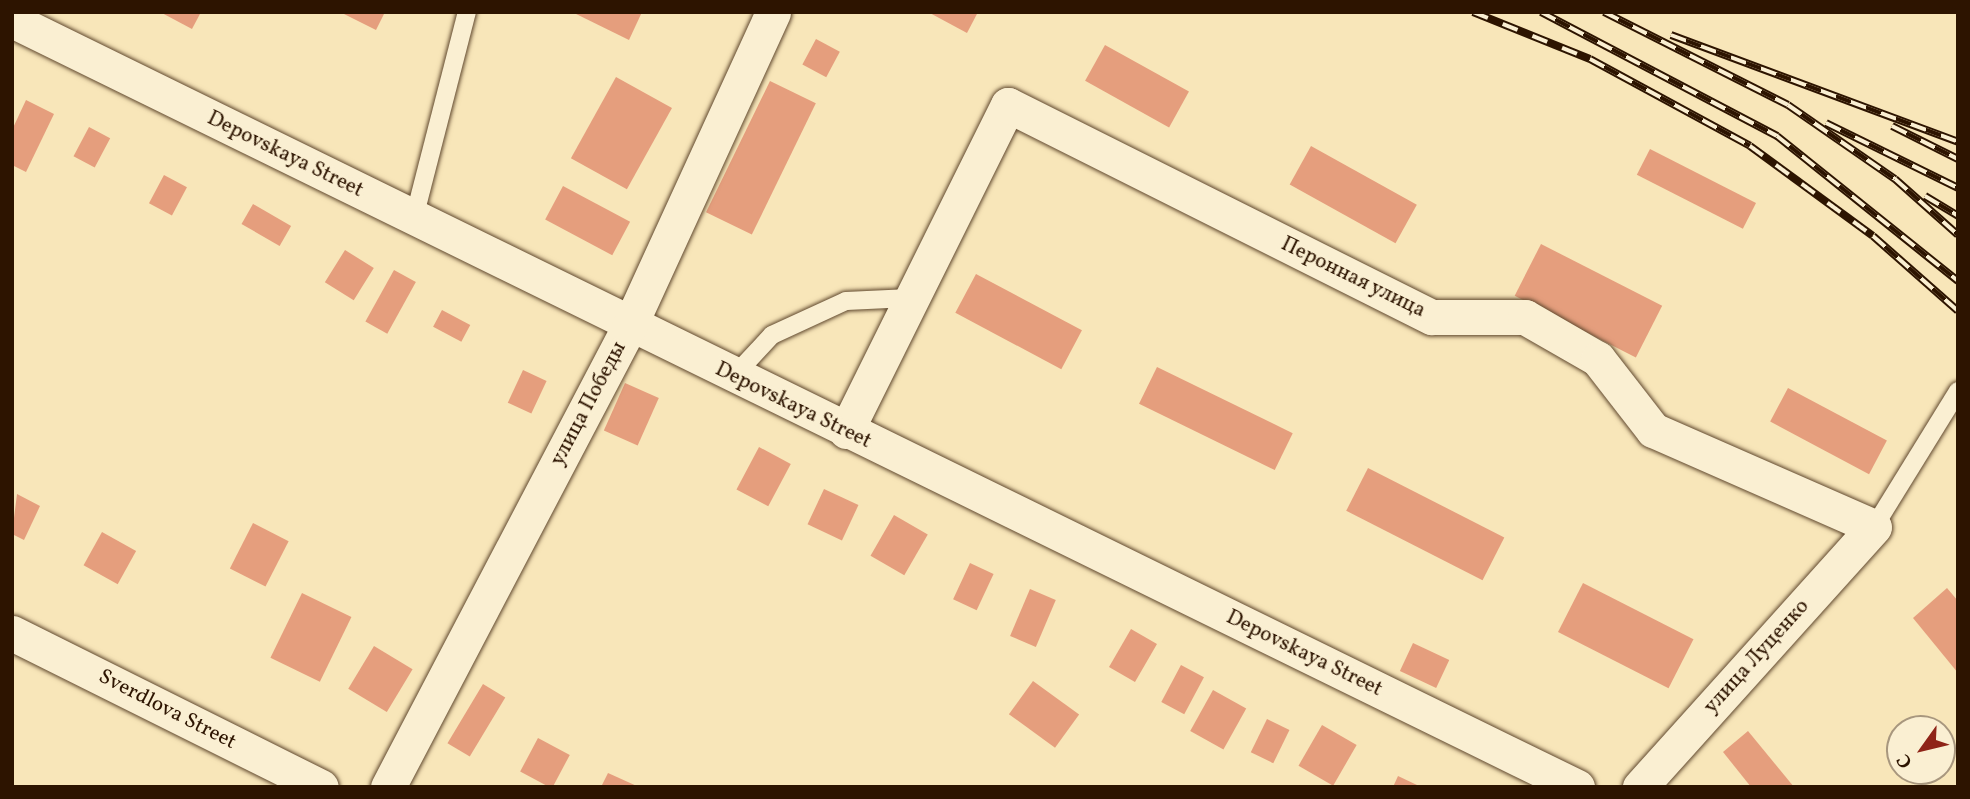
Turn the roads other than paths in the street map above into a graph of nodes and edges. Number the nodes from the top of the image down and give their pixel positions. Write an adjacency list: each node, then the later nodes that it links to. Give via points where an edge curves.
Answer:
1 (467, 12): 4 (lane)
2 (773, 12): 6 (street, улица Победы)
3 (12, 20): 4 (street, Depovskaya Street)
4 (414, 218): 6 (street, Depovskaya Street)
5 (910, 298): 7 (lane, via 846,301 772,335); 9 (street); 10 (street, Перонная улица, via 1008,105 1432,317 1525,317 1598,359 1653,430)
6 (629, 327): 7 (street, Depovskaya Street); 13 (street, улица Победы)
7 (733, 377): 9 (street, Depovskaya Street)
8 (1958, 391): 10 (lane)
9 (846, 431): 14 (street, Depovskaya Street)
10 (1874, 527): 15 (street, улица Луценко)
11 (12, 633): 12 (street, Sverdlova Street)
12 (321, 787)
13 (388, 787)
14 (1577, 787)
15 (1640, 787)

